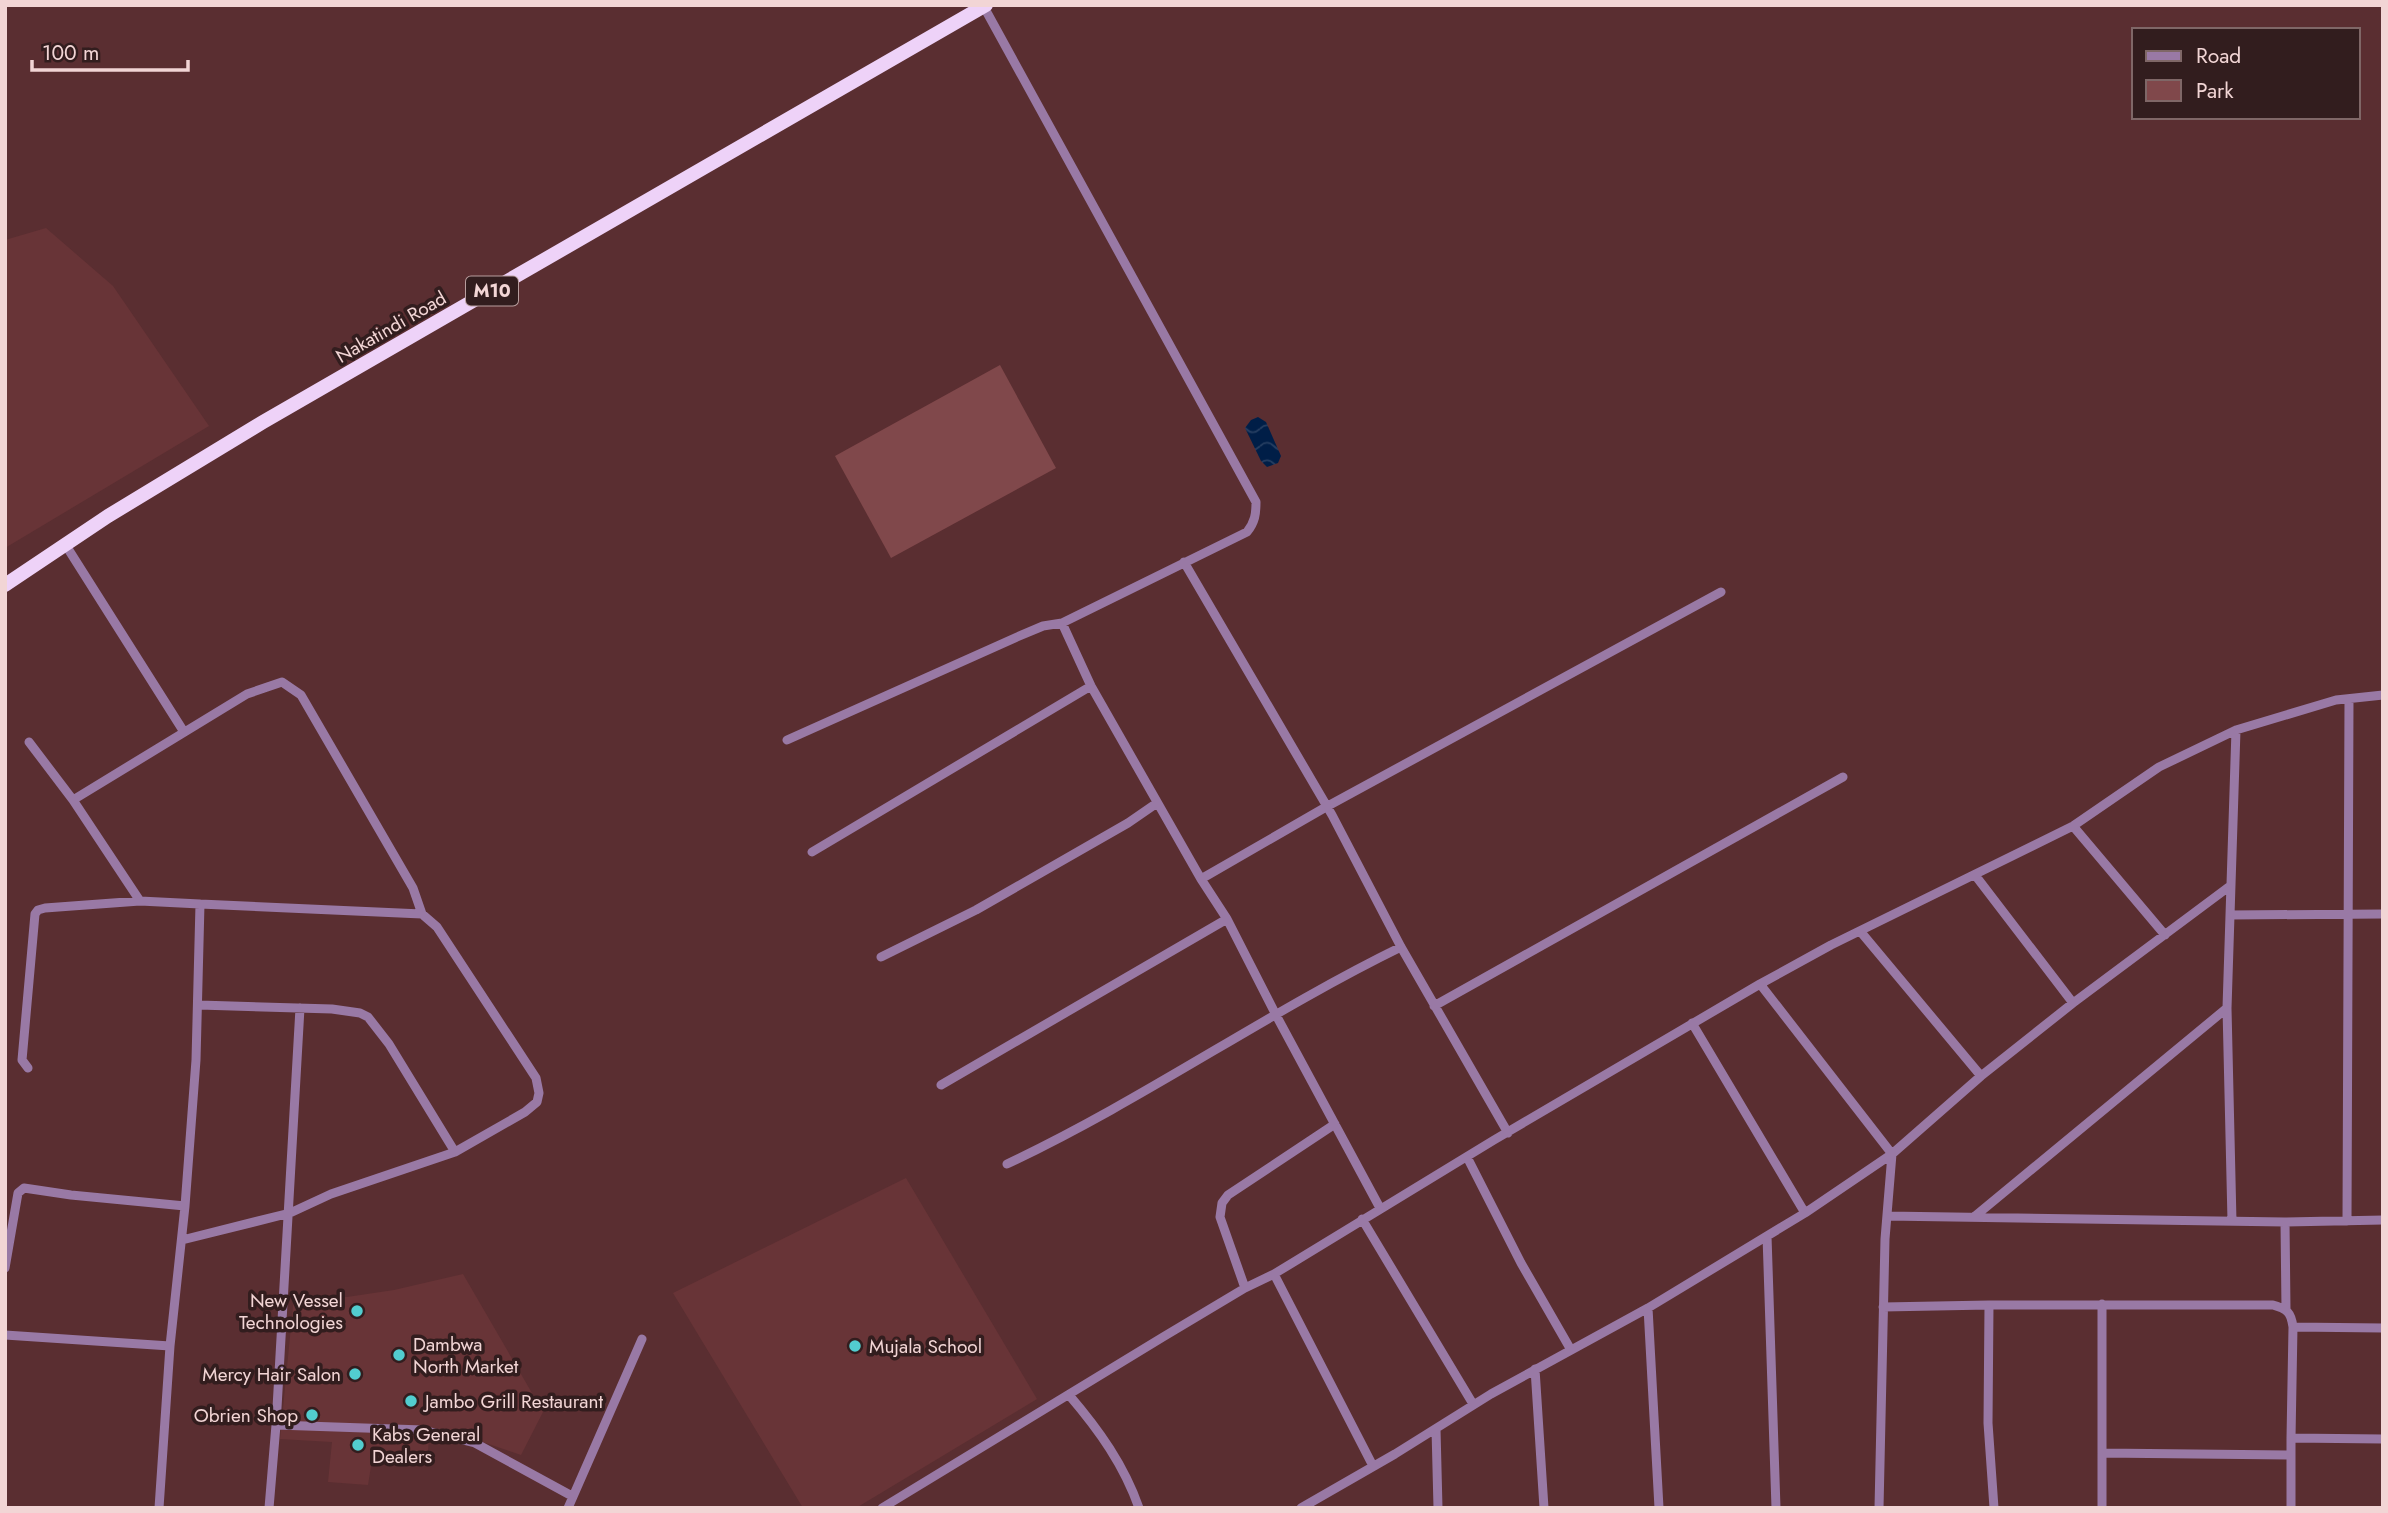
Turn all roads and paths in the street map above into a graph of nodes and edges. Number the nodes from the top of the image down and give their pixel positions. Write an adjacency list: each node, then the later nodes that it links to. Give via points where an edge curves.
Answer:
1 (985, 6): 2 (highway, Nakatindi Road / M10, via 262,422); 3 (street, via 1256,502 1247,531)
2 (65, 544): 4 (highway, Nakatindi Road / M10); 11 (street)
3 (1184, 562): 6 (street); 17 (street)
4 (5, 585)
5 (1721, 592): 17 (street)
6 (1062, 623): 7 (street); 12 (street, via 1043,626)
7 (1091, 686): 16 (street); 19 (street)
8 (2383, 695): 9 (street)
9 (2349, 699): 10 (street); 28 (street)
10 (2236, 730): 18 (street, via 2159,766); 22 (street)
11 (184, 732): 15 (street); 25 (street, via 247,695 282,682 301,695 413,888)
12 (787, 740)
13 (29, 742): 15 (street)
14 (1843, 777): 37 (street)
15 (73, 800): 23 (street)
16 (1157, 803): 21 (street); 33 (street, via 976,910)
17 (1326, 807): 21 (street); 32 (street)
18 (2073, 826): 20 (street); 31 (street)
19 (812, 852)
20 (1975, 875): 30 (street); 35 (street)
21 (1201, 879): 29 (street)
22 (2230, 886): 27 (street); 31 (street)
23 (140, 901): 24 (street); 42 (street, via 45,908 35,914 22,1060)
24 (200, 904): 25 (street); 36 (street)
25 (422, 914): 47 (street, via 437,927 521,1055 536,1078 539,1093 537,1102 525,1112)
26 (2383, 914): 28 (street)
27 (2230, 915): 28 (street); 38 (street)
28 (2348, 915): 60 (street)
29 (1227, 919): 40 (street); 44 (street)
30 (1860, 931): 34 (street); 43 (street)
31 (2165, 935): 35 (street)
32 (1401, 947): 37 (street); 40 (street)
33 (881, 957)
34 (1760, 984): 41 (street); 48 (street)
35 (2073, 1003): 43 (street)
36 (199, 1004): 39 (street); 51 (street)
37 (1434, 1006): 46 (street)
38 (2227, 1007): 56 (street); 59 (street)
39 (300, 1008): 47 (street, via 368,1017); 53 (street)
40 (1276, 1015): 45 (street); 50 (street, via 1064,1138)
41 (1692, 1023): 46 (street); 54 (street)
42 (28, 1069)
43 (1981, 1076): 48 (street)
44 (941, 1085)
45 (1335, 1124): 52 (street); 66 (street, via 1227,1195 1222,1203 1220,1217)
46 (1508, 1133): 49 (street)
47 (455, 1152): 53 (street, via 331,1194)
48 (1892, 1154): 54 (street); 55 (street)
49 (1467, 1157): 52 (street); 77 (street)
50 (1007, 1164)
51 (185, 1206): 63 (street); 64 (street, via 24,1188 18,1193)
52 (1380, 1208): 57 (street)
53 (290, 1213): 63 (street); 81 (street)
54 (1805, 1213): 62 (street)
55 (1887, 1216): 56 (street); 69 (street)
56 (1974, 1217): 59 (street)
57 (1362, 1219): 65 (street); 80 (street)
58 (2383, 1220): 60 (street)
59 (2232, 1221): 61 (street)
60 (2347, 1221): 61 (street)
61 (2285, 1222): 71 (street)
62 (1767, 1236): 70 (street); 98 (street)
63 (182, 1240): 76 (street)
64 (5, 1268)
65 (1273, 1274): 66 (street); 87 (street)
66 (1245, 1288): 79 (street)
67 (2102, 1304): 68 (street); 71 (street, via 2273,1305); 85 (street)
68 (1989, 1305): 69 (street); 100 (street)
69 (1883, 1307): 99 (street)
70 (1648, 1308): 77 (street); 97 (street)
71 (2286, 1309): 72 (street)
72 (2293, 1327): 73 (street); 83 (street)
73 (2383, 1328)
74 (5, 1335): 76 (street)
75 (642, 1339): 88 (street)
76 (170, 1346): 89 (street)
77 (1571, 1350): 78 (street)
78 (1535, 1369): 80 (street); 96 (street)
79 (1069, 1395): 92 (street); 93 (street, via 1119,1460)
80 (1473, 1404): 82 (street)
81 (276, 1425): 88 (street, via 407,1429 475,1443); 90 (street)
82 (1436, 1429): 87 (street); 95 (street)
83 (2291, 1438): 84 (street); 86 (street)
84 (2383, 1439)
85 (2102, 1453): 86 (street); 101 (street)
86 (2290, 1454): 102 (street)
87 (1373, 1466): 94 (street)
88 (572, 1496): 91 (street)
89 (159, 1508)
90 (269, 1508)
91 (568, 1508)
92 (882, 1508)
93 (1139, 1508)
94 (1301, 1508)
95 (1438, 1508)
96 (1545, 1508)
97 (1659, 1508)
98 (1776, 1508)
99 (1879, 1508)
100 (1994, 1508)
101 (2102, 1508)
102 (2291, 1508)

